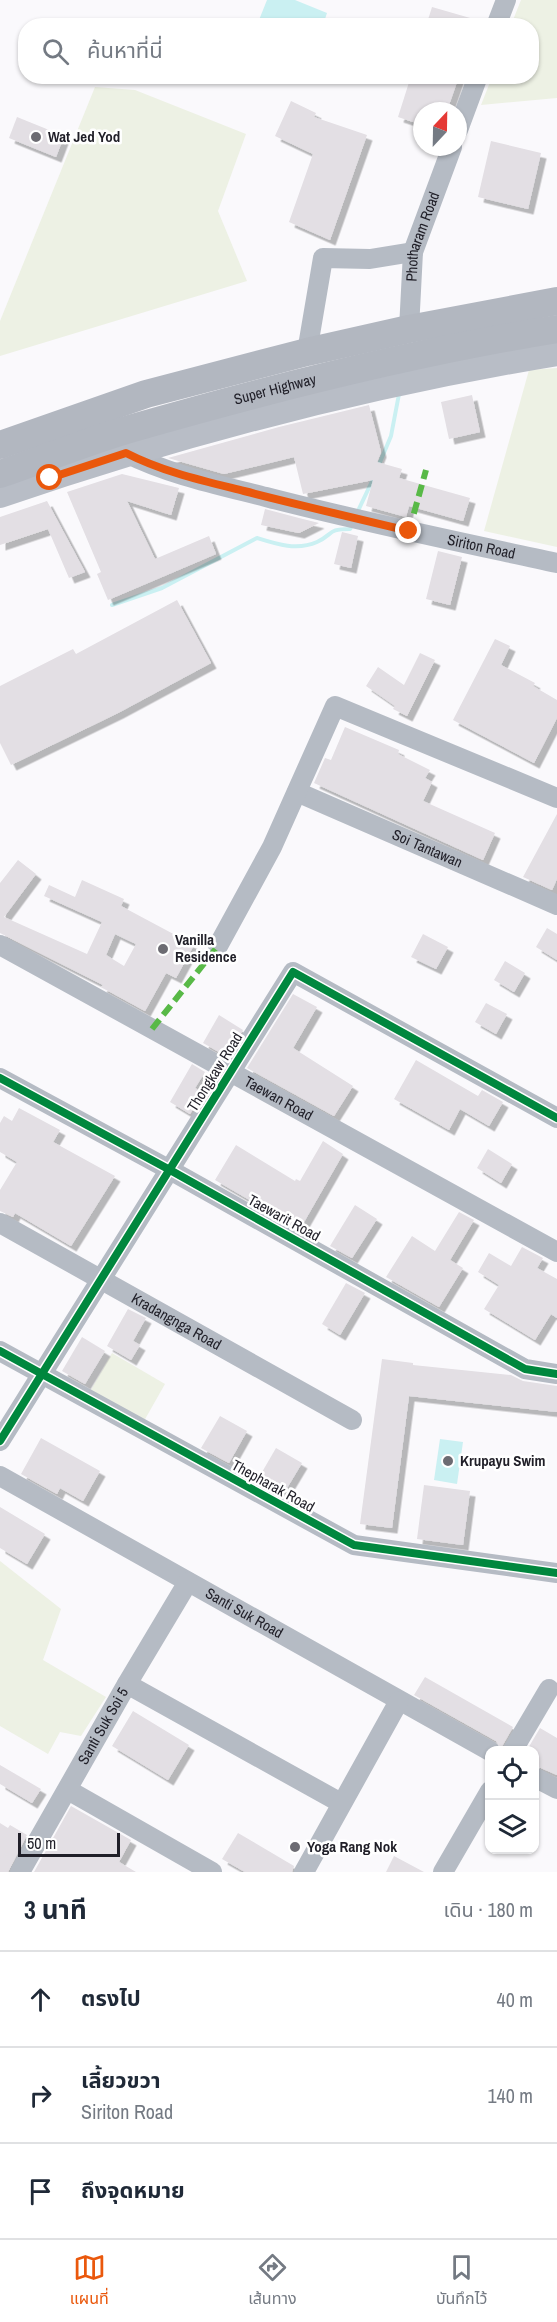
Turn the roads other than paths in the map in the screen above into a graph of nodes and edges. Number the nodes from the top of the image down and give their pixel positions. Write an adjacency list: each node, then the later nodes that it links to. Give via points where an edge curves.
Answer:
1 (506, 0): 2 (street)
2 (499, 18)
3 (475, 84): 4 (street)
4 (467, 106)
5 (449, 156): 6 (street, Photharam Road)
6 (413, 252): 8 (street, Photharam Road); 10 (street, via 370,259 323,258)
7 (557, 301): 8 (highway, Super Highway)
8 (409, 329): 10 (highway, Super Highway)
9 (557, 329): 14 (highway, Super Highway, via 426,353 278,389 131,429)
10 (307, 352): 12 (highway, Super Highway, via 146,394)
11 (557, 352): 13 (main road, via 409,381)
12 (0, 445)
13 (126, 453): 15 (main road); 16 (street, Siriton Road, via 150,465 201,480 349,518)
14 (0, 474)
15 (0, 495)
16 (557, 563)
17 (297, 792): 18 (street, via 335,706); 19 (street, Soi Tantawan); 21 (street)
18 (557, 798)
19 (557, 905)
20 (0, 945): 22 (street, Taewan Road)
21 (218, 946)
22 (231, 1073): 24 (street, Thongkaw Road, via 293,972); 25 (street, Thongkaw Road); 27 (street, Taewan Road)
23 (0, 1078): 25 (street, Taewarit Road)
24 (557, 1118)
25 (170, 1170): 28 (street, Thongkaw Road); 31 (street, Taewarit Road, via 525,1369)
26 (0, 1223): 28 (street, Kradangnga Road)
27 (557, 1251)
28 (101, 1280): 30 (street, Thongkaw Road); 32 (street, Kradangnga Road)
29 (0, 1351): 30 (street, Thepharak Road)
30 (42, 1374): 33 (street, Thongkaw Road); 35 (street, Thepharak Road, via 354,1545)
31 (557, 1374)
32 (352, 1420)
33 (0, 1441)
34 (0, 1476): 36 (street, Santi Suk Road)
35 (557, 1573)
36 (188, 1582): 37 (street, Santi Suk Soi 5); 39 (street, Santi Suk Road)
37 (127, 1684): 44 (street, Santi Suk Soi 5); 46 (street)
38 (549, 1689): 40 (street)
39 (399, 1701): 41 (street, Santi Suk Road); 46 (street)
40 (515, 1746)
41 (485, 1749)
42 (539, 1780): 43 (street)
43 (557, 1789)
44 (68, 1790): 47 (street, Santi Suk Soi 5); 48 (street)
45 (485, 1798): 50 (street)
46 (341, 1803): 49 (street)
47 (20, 1872)
48 (212, 1872)
49 (304, 1872)
50 (443, 1872)

